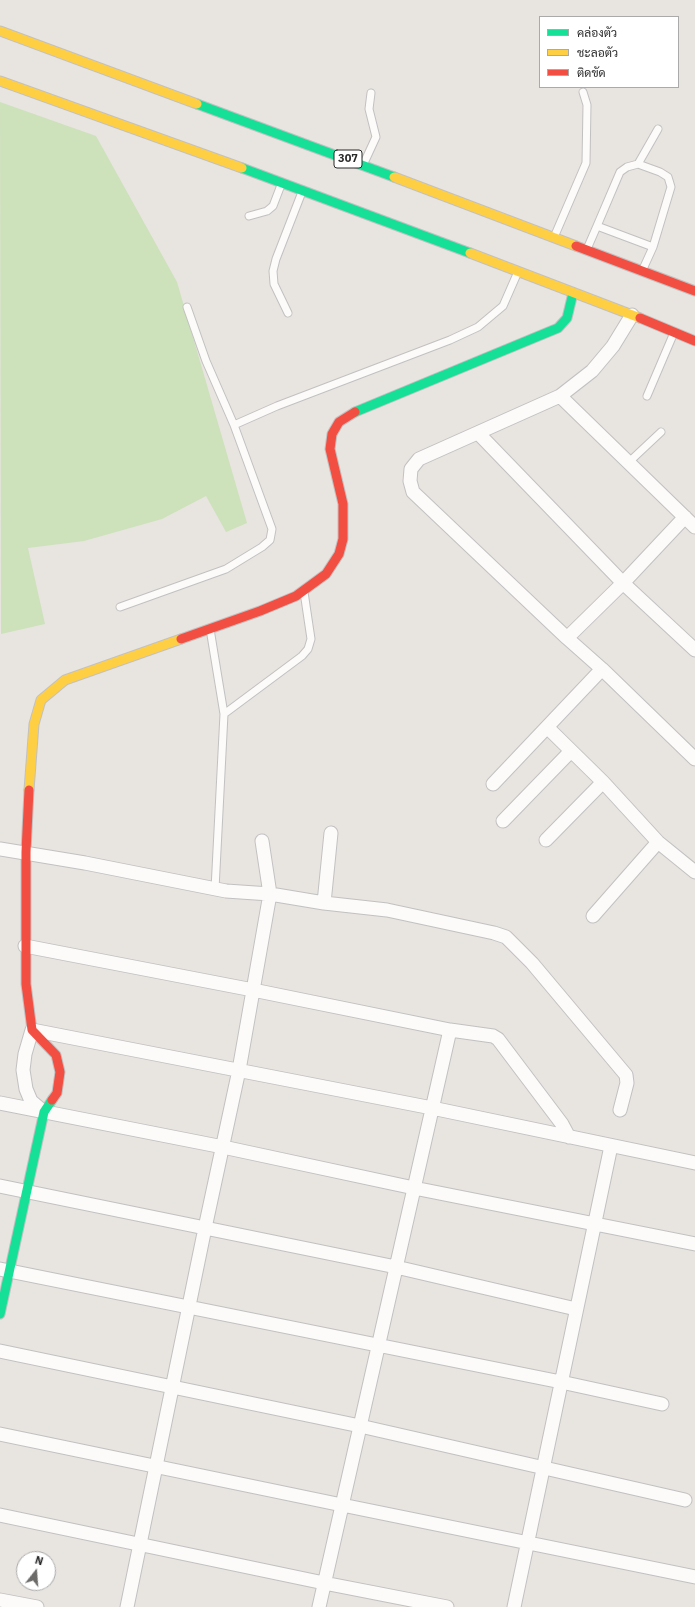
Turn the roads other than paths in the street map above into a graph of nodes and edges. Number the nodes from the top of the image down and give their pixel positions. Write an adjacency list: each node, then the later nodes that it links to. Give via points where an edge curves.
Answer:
1 (0, 31): 7 (main road, 307)
2 (0, 81): 8 (main road)
3 (583, 92): 12 (lane, via 587,104 586,163)
4 (371, 93): 7 (lane, via 369,109 376,137)
5 (658, 129): 6 (lane)
6 (638, 164): 11 (lane, via 620,172); 13 (lane, via 668,177 671,187)
7 (363, 165): 12 (main road, 307)
8 (281, 183): 9 (main road); 10 (lane, via 273,206)
9 (302, 190): 16 (main road); 20 (lane, via 273,271 274,284)
10 (249, 216)
11 (596, 226): 13 (lane); 14 (lane)
12 (554, 237): 14 (main road, 307)
13 (653, 247): 15 (lane)
14 (587, 250): 15 (main road, 307)
15 (642, 271): 17 (main road, 307)
16 (518, 272): 18 (main road); 26 (lane, via 503,306 478,327)
17 (695, 291)
18 (573, 293): 21 (main road); 33 (main road, via 567,318 558,328 352,413 339,422 332,434 330,449 343,504 343,539 340,554 326,574)
19 (187, 307): 26 (lane, via 206,361)
20 (288, 314)
21 (632, 315): 22 (main road); 24 (street, via 613,346 592,371)
22 (674, 332): 23 (main road); 25 (lane)
23 (695, 341)
24 (560, 396): 28 (street); 29 (street)
25 (647, 396)
26 (234, 425): 34 (lane, via 272,529 270,540 226,569)
27 (661, 432): 29 (lane)
28 (478, 433): 32 (street); 36 (street, via 419,459 411,469 410,481 413,492)
29 (629, 462): 30 (street)
30 (684, 517): 31 (street); 32 (street)
31 (695, 527)
32 (623, 583): 36 (street); 37 (street)
33 (303, 591): 35 (main road, via 260,611); 39 (lane, via 311,639 308,649)
34 (120, 607)
35 (210, 629): 39 (lane); 51 (main road, via 65,680 41,700 34,724)
36 (567, 638): 38 (street)
37 (695, 650)
38 (602, 669): 40 (street); 42 (street)
39 (224, 714): 53 (lane)
40 (547, 727): 41 (street); 44 (street)
41 (571, 751): 43 (street); 45 (street)
42 (695, 759)
43 (603, 782): 47 (street); 49 (street)
44 (493, 784)
45 (503, 821)
46 (331, 833): 55 (street)
47 (546, 840)
48 (262, 841): 54 (street)
49 (658, 842): 52 (street); 56 (street)
50 (0, 849): 51 (street)
51 (26, 852): 53 (street); 57 (main road)
52 (695, 872)
53 (215, 889): 54 (street)
54 (270, 894): 55 (street); 58 (street)
55 (324, 903): 64 (street, via 387,910 506,937 532,963 626,1075 628,1084)
56 (593, 916)
57 (25, 946): 58 (street); 59 (main road, via 26,984)
58 (252, 990): 60 (street); 61 (street)
59 (32, 1030): 61 (street); 65 (street, via 23,1070 31,1101); 65 (main road, via 56,1055 60,1072 57,1093)
60 (450, 1030): 63 (street); 66 (street, via 493,1036 498,1039)
61 (239, 1070): 63 (street); 68 (street)
62 (0, 1103): 65 (street)
63 (432, 1108): 66 (street); 71 (street)
64 (620, 1110)
65 (44, 1112): 68 (street); 72 (main road)
66 (569, 1137): 67 (street)
67 (611, 1146): 69 (street); 73 (street)
68 (223, 1148): 71 (street); 74 (street)
69 (695, 1163)
70 (0, 1186): 72 (street)
71 (414, 1188): 73 (street); 76 (street)
72 (26, 1192): 74 (street); 77 (main road)
73 (595, 1224): 75 (street); 79 (street)
74 (205, 1228): 76 (street); 78 (street)
75 (695, 1244)
76 (396, 1267): 79 (street); 81 (street)
77 (4, 1270): 78 (street); 80 (main road)
78 (189, 1307): 81 (street); 84 (street)
79 (576, 1309): 83 (street)
80 (0, 1314)
81 (378, 1346): 83 (street); 86 (street)
82 (0, 1350): 84 (street)
83 (561, 1382): 85 (street); 89 (street)
84 (172, 1387): 86 (street); 88 (street)
85 (662, 1404)
86 (360, 1426): 89 (street); 91 (street)
87 (0, 1434): 88 (street)
88 (156, 1466): 91 (street); 94 (street)
89 (543, 1467): 90 (street); 93 (street)
90 (684, 1500)
91 (342, 1506): 93 (street); 96 (street)
92 (0, 1516): 94 (street)
93 (527, 1542): 95 (street); 102 (street)
94 (140, 1545): 96 (street); 99 (street)
95 (695, 1577)
96 (324, 1583): 100 (street); 101 (street)
97 (0, 1600): 98 (street)
98 (37, 1607)
99 (127, 1607)
100 (319, 1607)
101 (447, 1607)
102 (514, 1607)

